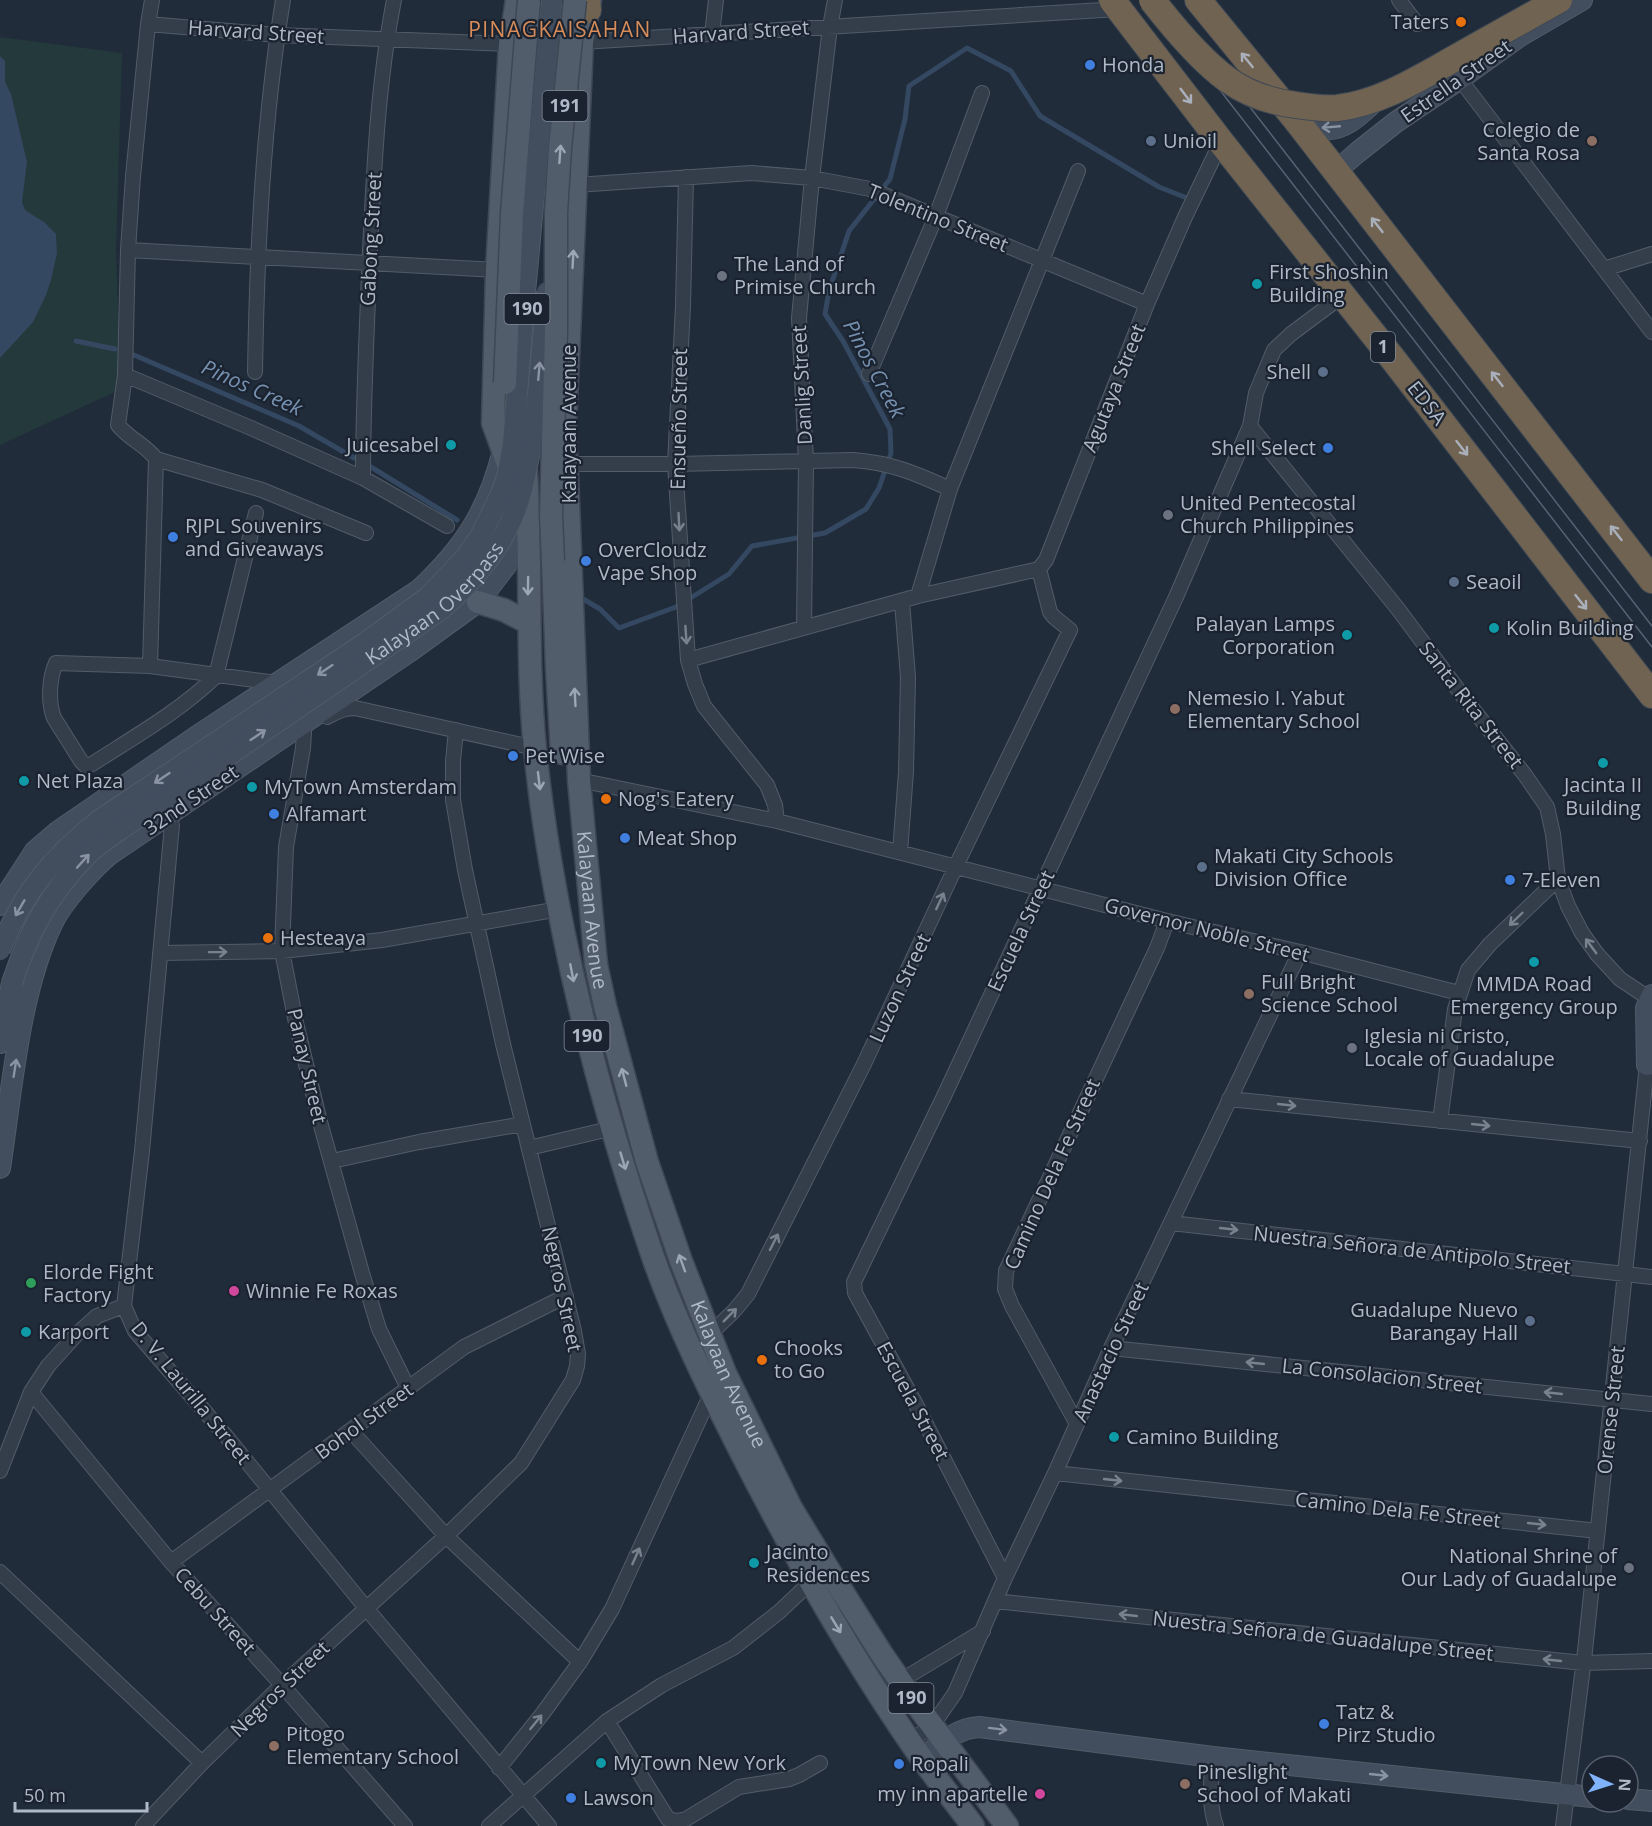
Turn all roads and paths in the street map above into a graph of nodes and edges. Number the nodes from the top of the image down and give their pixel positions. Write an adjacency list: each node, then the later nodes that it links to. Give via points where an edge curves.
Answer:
1 (153, 0): 18 (street)
2 (283, 0): 22 (street)
3 (394, 0): 23 (street, Gabong Street)
4 (517, 0): 26 (main road)
5 (529, 0): 53 (main road, bridge, via 512,213)
6 (545, 0): 24 (main road, Kalayaan Avenue / 190)
7 (552, 0): 91 (main road, Kalayaan Overpass / 191, one-way to 91, bridge, via 513,446 504,486 481,535 428,597 98,821 73,842 34,885)
8 (716, 0): 21 (street)
9 (835, 0): 20 (street, Danlig Street)
10 (1152, 0): 14 (highway, bridge, via 1195,50 1237,85 1282,104 1334,108 1366,102 1425,75)
11 (1198, 0): 30 (highway, one-way to 11)
12 (1399, 0): 19 (street)
13 (1541, 0): 27 (main road, Estrella Street)
14 (1559, 0)
15 (1582, 0): 28 (main road, Estrella Street, via 1520,36)
16 (585, 2): 25 (main road, Kalayaan Avenue / 190); 37 (main road, Kalayaan Overpass / 191, one-way to 16, bridge, via 560,148)
17 (1115, 4): 20 (street, Harvard Street); 31 (highway, EDSA / 1, one-way to 31)
18 (148, 24): 22 (street, Harvard Street); 39 (street)
19 (1417, 24)
20 (830, 27): 21 (street, Harvard Street); 35 (street, Danlig Street)
21 (712, 34): 25 (street, Harvard Street)
22 (277, 35): 23 (street, Harvard Street); 41 (street)
23 (387, 39): 26 (street, Harvard Street); 43 (street, Gabong Street)
24 (541, 42): 25 (street, Harvard Street); 26 (street, Harvard Street); 62 (main road, Kalayaan Avenue / 190, via 522,424)
25 (582, 42): 36 (main road, Kalayaan Avenue / 190)
26 (510, 44): 45 (main road)
27 (1443, 55): 28 (street); 30 (main road, Estrella Street, one-way to 30, via 1385,92 1339,128 1324,129)
28 (1460, 79): 33 (main road, Estrella Street, via 1396,122); 44 (street)
29 (982, 93): 38 (street)
30 (1297, 121): 33 (highway)
31 (1221, 142): 46 (highway, EDSA / 1); 47 (street, Agutaya Street)
32 (1078, 171): 42 (street)
33 (1336, 171): 65 (highway, one-way to 33)
34 (686, 177): 35 (street, Tolentino Street, via 751,173); 36 (street, Tolentino Street); 57 (street, Ensueño Street)
35 (812, 178): 38 (street, Tolentino Street, via 870,189); 55 (street, Danlig Street, via 799,318)
36 (576, 185): 56 (main road, Kalayaan Avenue / 190, one-way to 36)
37 (556, 213): 95 (main road, bridge, via 551,515 557,668 564,778); 98 (main road, Kalayaan Overpass / 191, one-way to 37, bridge, via 12,983 34,927 50,899 88,854 439,611 471,582 496,549 521,497 534,429)
38 (936, 216): 42 (street, Tolentino Street); 50 (street)
39 (128, 250): 41 (street); 51 (street)
40 (1652, 254): 44 (street)
41 (257, 257): 43 (street); 49 (street)
42 (1041, 260): 47 (street, Tolentino Street); 59 (street)
43 (370, 263): 45 (street); 58 (street, Gabong Street)
44 (1604, 268): 48 (street)
45 (497, 270): 53 (main road, via 493,423)
46 (1342, 296): 52 (street, Escuela Street, via 1274,350 1256,393); 75 (highway, EDSA / 1, one-way to 75)
47 (1147, 304): 64 (street, Agutaya Street, via 1046,560)
48 (1652, 332)
49 (255, 372)
50 (868, 374)
51 (125, 375): 54 (street, via 118,425); 58 (street)
52 (1250, 426): 85 (street, Santa Rita Street, via 1398,609 1547,807); 86 (street, Escuela Street, via 1176,597)
53 (503, 451): 62 (main road); 79 (main road, via 497,476 468,536 419,590)
54 (156, 459): 63 (street, via 262,490); 72 (street)
55 (806, 461): 57 (street); 59 (street, via 880,462); 70 (street, Danlig Street)
56 (566, 464): 57 (street); 62 (main road); 78 (main road, Kalayaan Avenue / 190, one-way to 56)
57 (675, 464): 71 (street, Ensueño Street, one-way to 71)
58 (363, 478): 61 (street)
59 (950, 489): 66 (street)
60 (256, 513): 73 (street)
61 (447, 526)
62 (530, 528): 67 (main road, 32nd Street); 69 (main road, Kalayaan Avenue / 190, one-way to 69)
63 (366, 533)
64 (1039, 569): 66 (street); 84 (street, Luzon Street, via 1050,612 1070,630)
65 (1652, 579)
66 (918, 597): 68 (street)
67 (478, 602): 69 (main road); 83 (main road, 32nd Street)
68 (902, 602): 70 (street); 82 (street, via 908,677)
69 (529, 623): 77 (main road, Kalayaan Avenue / 190)
70 (804, 628): 71 (street)
71 (688, 660): 80 (street, Ensueño Street, via 704,706 766,784)
72 (150, 666): 73 (street); 73 (street, via 56,663 52,670 51,710 86,766 170,713)
73 (216, 676): 74 (street)
74 (269, 682)
75 (1652, 695)
76 (456, 730): 77 (street); 90 (street, Negros Street, via 453,800); 92 (street, Panay Street, via 346,708 303,731 286,846)
77 (535, 748): 88 (main road, Kalayaan Avenue / 190, one-way to 88)
78 (579, 780): 80 (street, Governor Noble Street); 95 (main road, Kalayaan Avenue / 190)
79 (86, 811): 83 (main road); 87 (main road, via 35,851)
80 (777, 821): 82 (street, Governor Noble Street)
81 (171, 825): 94 (street, D. V. Laurilla Street)
82 (900, 852): 84 (street, Governor Noble Street)
83 (109, 855): 107 (main road, 32nd Street, one-way to 83, via 20,1035 44,942 54,919)
84 (956, 866): 86 (street, Governor Noble Street); 113 (street, Luzon Street, one-way to 84, via 748,1294 864,1064)
85 (1558, 879): 96 (street, one-way to 96, via 1490,944 1468,970); 97 (street, Santa Rita Street, one-way to 85, via 1620,979 1597,954 1577,924)
86 (1040, 889): 89 (street, Governor Noble Street); 130 (street, Escuela Street, via 854,1282 855,1293)
87 (0, 904)
88 (559, 909): 90 (street); 103 (main road, Kalayaan Avenue / 190, one-way to 103, via 575,992)
89 (1167, 921): 93 (street, Governor Noble Street); 120 (street, Camino Dela Fe Street, via 1006,1270 1005,1289 1012,1306)
90 (477, 924): 92 (street); 102 (street, Negros Street)
91 (0, 950)
92 (282, 951): 94 (street, one-way to 92); 106 (street, Panay Street, via 298,1034)
93 (1300, 952): 96 (street, Governor Noble Street); 100 (street, Anastacio Street)
94 (160, 953): 112 (street, D. V. Laurilla Street)
95 (596, 964): 113 (main road, Kalayaan Avenue / 190, one-way to 95, via 647,1162)
96 (1459, 993): 101 (street)
97 (1651, 997): 99 (main road, Orense Street, via 1646,1008)
98 (0, 1043)
99 (1650, 1065): 104 (street, Orense Street)
100 (1229, 1099): 101 (street, one-way to 101); 108 (street, Anastacio Street)
101 (1440, 1121): 104 (street, one-way to 104)
102 (523, 1124): 105 (street, Negros Street); 106 (street)
103 (613, 1128): 105 (street); 117 (main road, Kalayaan Avenue / 190, one-way to 117, via 653,1256)
104 (1641, 1141): 109 (street, Orense Street)
105 (529, 1148): 111 (street, Negros Street)
106 (332, 1161): 115 (street, Panay Street, via 379,1329)
107 (0, 1168)
108 (1171, 1223): 109 (street, Nuestra Señora de Antipolo Street, one-way to 109); 114 (street, Anastacio Street)
109 (1626, 1274): 110 (street, Nuestra Señora de Antipolo Street); 118 (street, Orense Street)
110 (1652, 1277)
111 (566, 1296): 115 (street, Bohol Street, via 464,1347); 126 (street, Negros Street, via 578,1353 573,1380 521,1463)
112 (124, 1306): 116 (street, via 96,1316 48,1366); 124 (street, D. V. Laurilla Street, via 135,1330)
113 (710, 1334): 129 (main road, Kalayaan Avenue / 190)
114 (1111, 1348): 118 (street, La Consolacion Street, one-way to 114); 120 (street, Anastacio Street)
115 (408, 1388): 121 (street, Bohol Street)
116 (31, 1392): 122 (street); 127 (street, Cebu Street)
117 (711, 1394): 129 (main road, Kalayaan Avenue / 190, via 772,1514); 135 (street, one-way to 117, via 612,1609)
118 (1611, 1400): 119 (street, La Consolacion Street); 125 (street, Orense Street)
119 (1652, 1404)
120 (1077, 1424): 123 (street, Anastacio Street)
121 (351, 1431): 124 (street, Bohol Street); 126 (street)
122 (0, 1472)
123 (1055, 1473): 125 (street, Camino Dela Fe Street, one-way to 125); 130 (street, Anastacio Street)
124 (270, 1490): 127 (street, Bohol Street); 132 (street, D. V. Laurilla Street)
125 (1598, 1531): 136 (street, Orense Street)
126 (446, 1536): 132 (street, Negros Street); 135 (street)
127 (171, 1562): 138 (street, Cebu Street)
128 (0, 1572): 143 (street)
129 (819, 1575): 137 (main road, Kalayaan Avenue / 190); 139 (street, via 740,1643 662,1685); 141 (main road, Kalayaan Avenue / 190, one-way to 141, via 862,1669)
130 (1005, 1578): 131 (street, Anastacio Street)
131 (995, 1601): 133 (street, Anastacio Street); 136 (street, Nuestra Señora de Guadalupe Street, one-way to 131)
132 (366, 1608): 138 (street, Negros Street); 145 (street, D. V. Laurilla Street)
133 (982, 1631): 137 (street); 140 (street, Anastacio Street)
134 (1652, 1661): 136 (street, Nuestra Señora de Guadalupe Street)
135 (580, 1662): 145 (street, one-way to 135)
136 (1583, 1663): 146 (street, Orense Street)
137 (900, 1681): 140 (main road, Kalayaan Avenue / 190)
138 (282, 1685): 143 (street, Negros Street); 151 (street, Cebu Street)
139 (607, 1721): 144 (street, via 668,1819 677,1821 739,1787 789,1779); 147 (street)
140 (938, 1734): 141 (main road); 142 (main road, one-way to 142, via 979,1727); 154 (main road, Kalayaan Avenue / 190)
141 (916, 1750): 149 (main road, Kalayaan Avenue / 190)
142 (1213, 1757): 146 (main road, one-way to 146); 155 (street, via 1210,1791)
143 (202, 1763): 150 (street, Negros Street)
144 (820, 1763)
145 (499, 1768): 147 (street, D. V. Laurilla Street)
146 (1566, 1795): 148 (main road); 156 (street, Orense Street)
147 (522, 1796): 152 (street); 153 (street, D. V. Laurilla Street)
148 (1580, 1796)
149 (970, 1825)
150 (144, 1826)
151 (405, 1826)
152 (489, 1826)
153 (549, 1826)
154 (1007, 1826)
155 (1216, 1826)
156 (1563, 1826)

